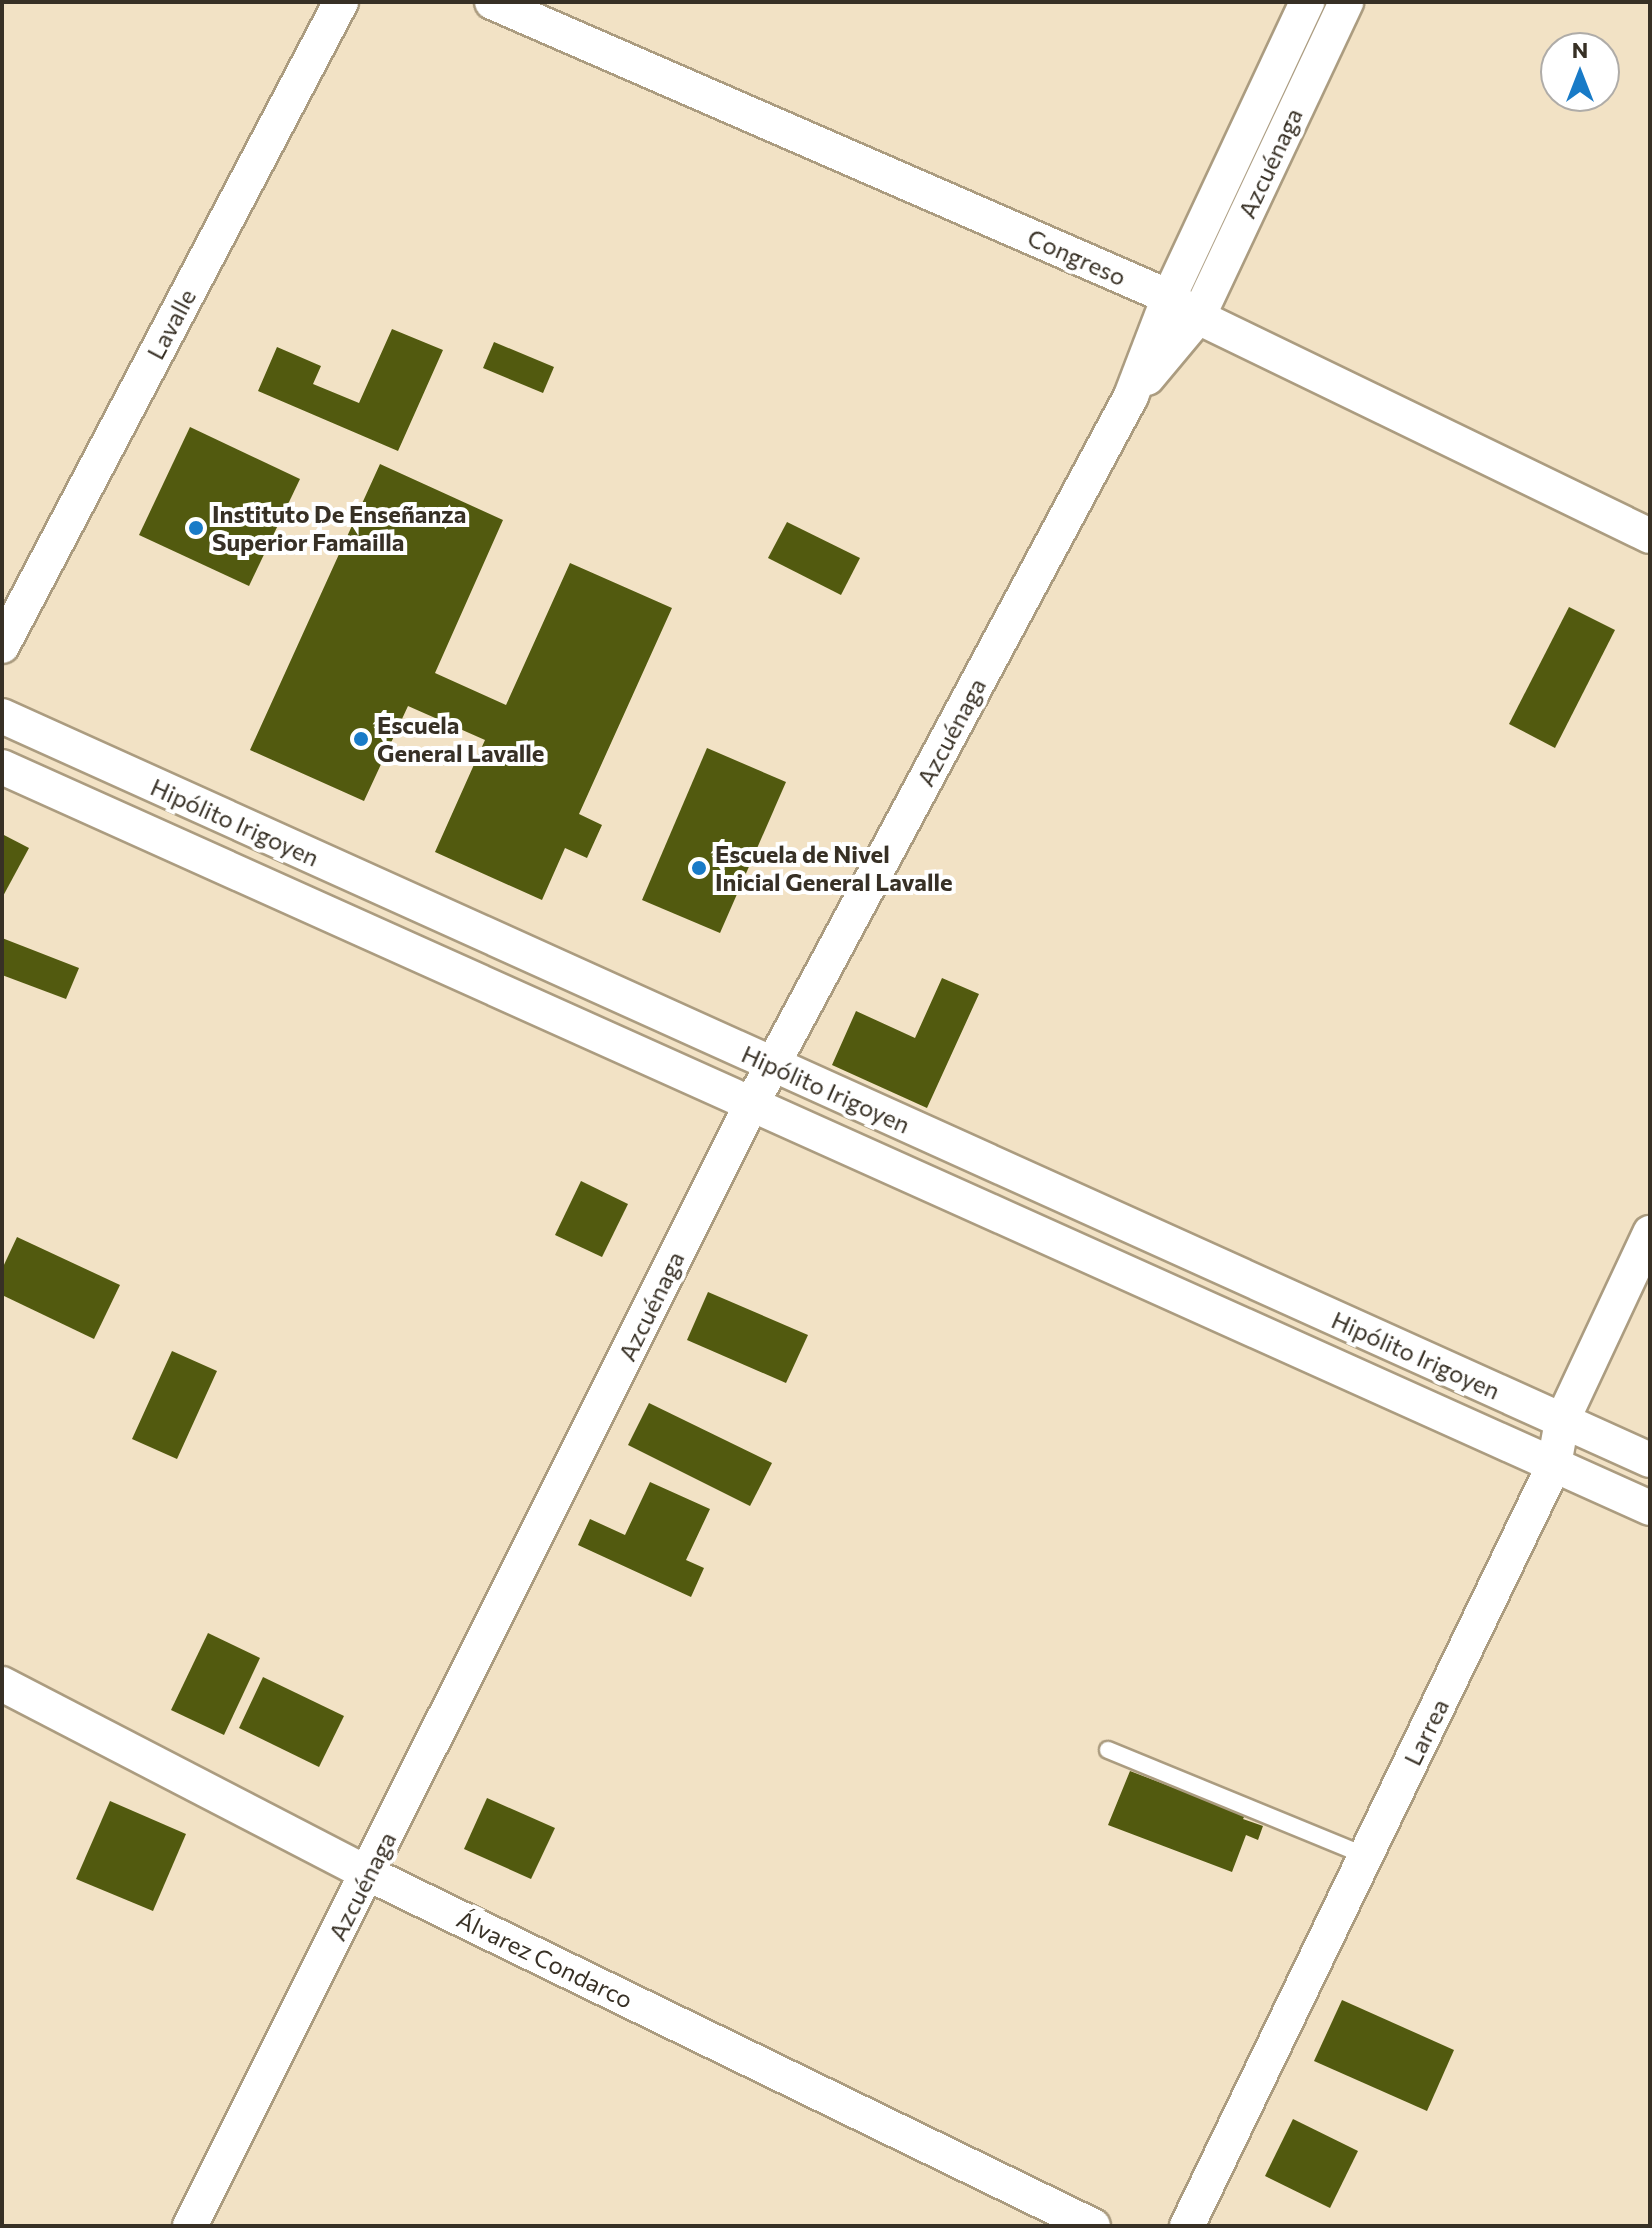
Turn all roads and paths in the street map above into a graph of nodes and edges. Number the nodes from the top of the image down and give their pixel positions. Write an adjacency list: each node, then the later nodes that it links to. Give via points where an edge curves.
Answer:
1 (341, 2): 9 (street, Lavalle)
2 (492, 2): 5 (street, Congreso)
3 (1307, 2): 5 (street, Azcuénaga)
4 (1346, 2): 6 (street, Azcuénaga)
5 (1169, 297): 6 (street, Congreso); 7 (street, Azcuénaga)
6 (1198, 317): 7 (street, Azcuénaga); 8 (street, Congreso)
7 (1131, 396): 12 (street, Azcuénaga)
8 (1650, 536)
9 (2, 646)
10 (2, 716): 12 (street, Hipólito Irigoyen)
11 (2, 767): 13 (street, Hipólito Irigoyen)
12 (773, 1065): 13 (street, Azcuénaga); 15 (street, Hipólito Irigoyen)
13 (750, 1107): 17 (street, Hipólito Irigoyen); 22 (street, Azcuénaga)
14 (1650, 1233): 15 (street, Larrea)
15 (1562, 1421): 16 (street, Hipólito Irigoyen); 17 (street, Larrea)
16 (1650, 1460)
17 (1554, 1465): 18 (street, Hipólito Irigoyen); 21 (street, Larrea)
18 (1650, 1508)
19 (2, 1684): 22 (street, Álvarez Condarco)
20 (1108, 1750): 21 (lane)
21 (1367, 1856): 25 (street, Larrea)
22 (369, 1874): 23 (street, Azcuénaga); 24 (street, Álvarez Condarco)
23 (190, 2226)
24 (1093, 2226)
25 (1187, 2226)

